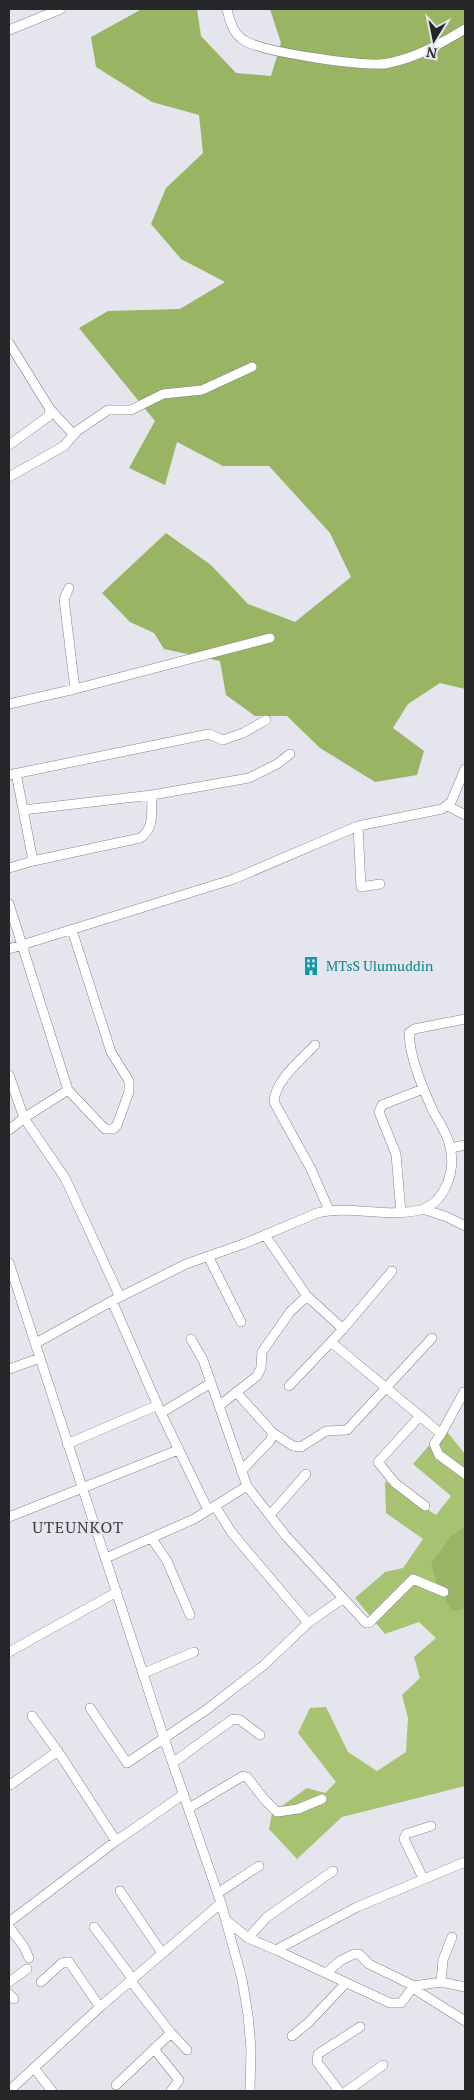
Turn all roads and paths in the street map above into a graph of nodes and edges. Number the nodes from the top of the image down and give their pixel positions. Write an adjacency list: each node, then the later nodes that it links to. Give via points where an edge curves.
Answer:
1 (61, 9): 4 (street)
2 (227, 9): 3 (street, via 236,33 258,46 290,55 370,63 386,64 431,50)
3 (465, 29)
4 (9, 30)
5 (9, 344): 7 (street)
6 (252, 367): 8 (street, via 202,390 163,394 139,408 108,410)
7 (50, 409): 8 (street); 9 (street, via 49,416)
8 (74, 435): 10 (street, via 64,446)
9 (9, 445)
10 (9, 477)
11 (69, 588): 13 (street, via 64,599)
12 (270, 638): 13 (street)
13 (75, 690): 14 (street)
14 (9, 704)
15 (266, 720): 18 (street, via 223,740 208,734)
16 (290, 754): 19 (street, via 248,778)
17 (465, 769): 20 (street)
18 (12, 774): 21 (street)
19 (152, 795): 21 (street); 24 (street, via 150,827 140,838)
20 (448, 806): 22 (street); 23 (street)
21 (23, 810): 24 (street)
22 (465, 815)
23 (358, 826): 26 (street, via 360,887); 28 (street, via 234,879)
24 (33, 861): 25 (street)
25 (9, 868)
26 (380, 884)
27 (9, 904): 29 (street)
28 (72, 930): 29 (street); 35 (street, via 111,1052 128,1077 130,1088 118,1125 113,1129 105,1128)
29 (21, 945): 30 (street); 35 (street)
30 (9, 949)
31 (465, 1019): 34 (street, via 414,1029 409,1033)
32 (315, 1045): 41 (street, via 282,1082 274,1102 311,1169)
33 (9, 1075): 36 (street)
34 (423, 1089): 39 (street); 42 (street, via 382,1105 379,1112 396,1154)
35 (68, 1090): 36 (street)
36 (24, 1118): 37 (street); 50 (street, via 65,1178)
37 (9, 1130)
38 (465, 1145): 39 (street)
39 (451, 1148): 40 (street, via 445,1191)
40 (423, 1209): 42 (street); 43 (street, via 447,1216)
41 (328, 1210): 42 (street); 44 (street)
42 (401, 1213)
43 (465, 1226)
44 (265, 1235): 45 (street); 49 (street)
45 (208, 1256): 50 (street); 51 (street)
46 (9, 1263): 48 (street)
47 (392, 1271): 52 (street)
48 (10, 1274): 56 (street)
49 (307, 1296): 52 (street); 62 (street, via 290,1312 262,1352 257,1376)
50 (116, 1299): 56 (street); 65 (street)
51 (241, 1322)
52 (342, 1330): 55 (street)
53 (432, 1338): 61 (street)
54 (192, 1339): 59 (street)
55 (331, 1342): 60 (street); 61 (street)
56 (36, 1343): 57 (street)
57 (40, 1358): 58 (street); 69 (street)
58 (9, 1369)
59 (212, 1384): 64 (street); 65 (street)
60 (289, 1386)
61 (385, 1386): 66 (street); 67 (street, via 347,1430 326,1430 302,1447 293,1446)
62 (236, 1392): 64 (street); 67 (street)
63 (464, 1392): 68 (street)
64 (219, 1406): 71 (street)
65 (159, 1409): 69 (street); 70 (street)
66 (420, 1416): 68 (street); 76 (street, via 378,1462 395,1483)
67 (273, 1434): 71 (street)
68 (441, 1434): 73 (street, via 434,1448)
69 (67, 1444): 75 (street)
70 (178, 1450): 75 (street); 77 (street)
71 (241, 1471): 74 (street)
72 (306, 1474): 78 (street)
73 (465, 1474)
74 (247, 1486): 77 (street); 78 (street)
75 (83, 1487): 79 (street); 81 (street)
76 (425, 1506)
77 (212, 1508): 80 (street); 86 (street)
78 (270, 1516): 84 (street)
79 (9, 1517)
80 (152, 1539): 81 (street); 85 (street, via 167,1561)
81 (106, 1558): 82 (street)
82 (117, 1592): 87 (street); 89 (street)
83 (444, 1592): 84 (street, via 413,1579 367,1624)
84 (342, 1599): 86 (street)
85 (190, 1615)
86 (308, 1623): 93 (street, via 264,1665)
87 (9, 1652)
88 (194, 1652): 89 (street)
89 (144, 1672): 93 (street)
90 (90, 1708): 93 (street, via 125,1763)
91 (32, 1716): 94 (street)
92 (260, 1735): 95 (street, via 240,1720 233,1719)
93 (164, 1738): 95 (street)
94 (58, 1751): 96 (street); 101 (street)
95 (174, 1762): 97 (street)
96 (9, 1785)
97 (184, 1794): 99 (street); 101 (street)
98 (322, 1799): 99 (street, via 298,1809 277,1812 243,1776)
99 (189, 1808): 107 (street)
100 (431, 1826): 105 (street, via 406,1834 404,1839)
101 (116, 1841): 110 (street)
102 (465, 1862): 105 (street)
103 (259, 1866): 107 (street)
104 (334, 1870): 114 (street, via 267,1917)
105 (423, 1878): 115 (street, via 357,1907)
106 (120, 1891): 116 (street)
107 (218, 1893): 108 (street)
108 (221, 1903): 109 (street); 116 (street)
109 (226, 1920): 114 (street); 140 (street, via 248,2015)
110 (9, 1922)
111 (94, 1927): 120 (street)
112 (9, 1928): 117 (street)
113 (452, 1936): 123 (street, via 443,1960)
114 (248, 1938): 115 (street)
115 (276, 1950): 119 (street)
116 (162, 1953): 120 (street)
117 (29, 1958)
118 (27, 1969): 121 (street)
119 (326, 1973): 124 (street); 125 (street, via 340,1961 359,1954 369,1964)
120 (131, 1979): 127 (street); 130 (street)
121 (9, 1982)
122 (41, 1982): 127 (street, via 62,1963 69,1962)
123 (441, 1982): 125 (street); 126 (street)
124 (346, 1983): 125 (street, via 396,2004 406,1999); 131 (street)
125 (414, 1986): 128 (street, via 418,1992)
126 (465, 1987)
127 (100, 2006): 135 (street)
128 (465, 2021)
129 (360, 2027): 141 (street, via 316,2058)
130 (171, 2033): 132 (street); 133 (street)
131 (292, 2036)
132 (154, 2050): 136 (street); 139 (street, via 179,2080)
133 (187, 2050)
134 (382, 2065): 142 (street)
135 (34, 2068): 137 (street); 138 (street)
136 (116, 2085)
137 (9, 2091)
138 (52, 2091)
139 (171, 2091)
140 (250, 2091)
141 (339, 2091)
142 (347, 2091)

